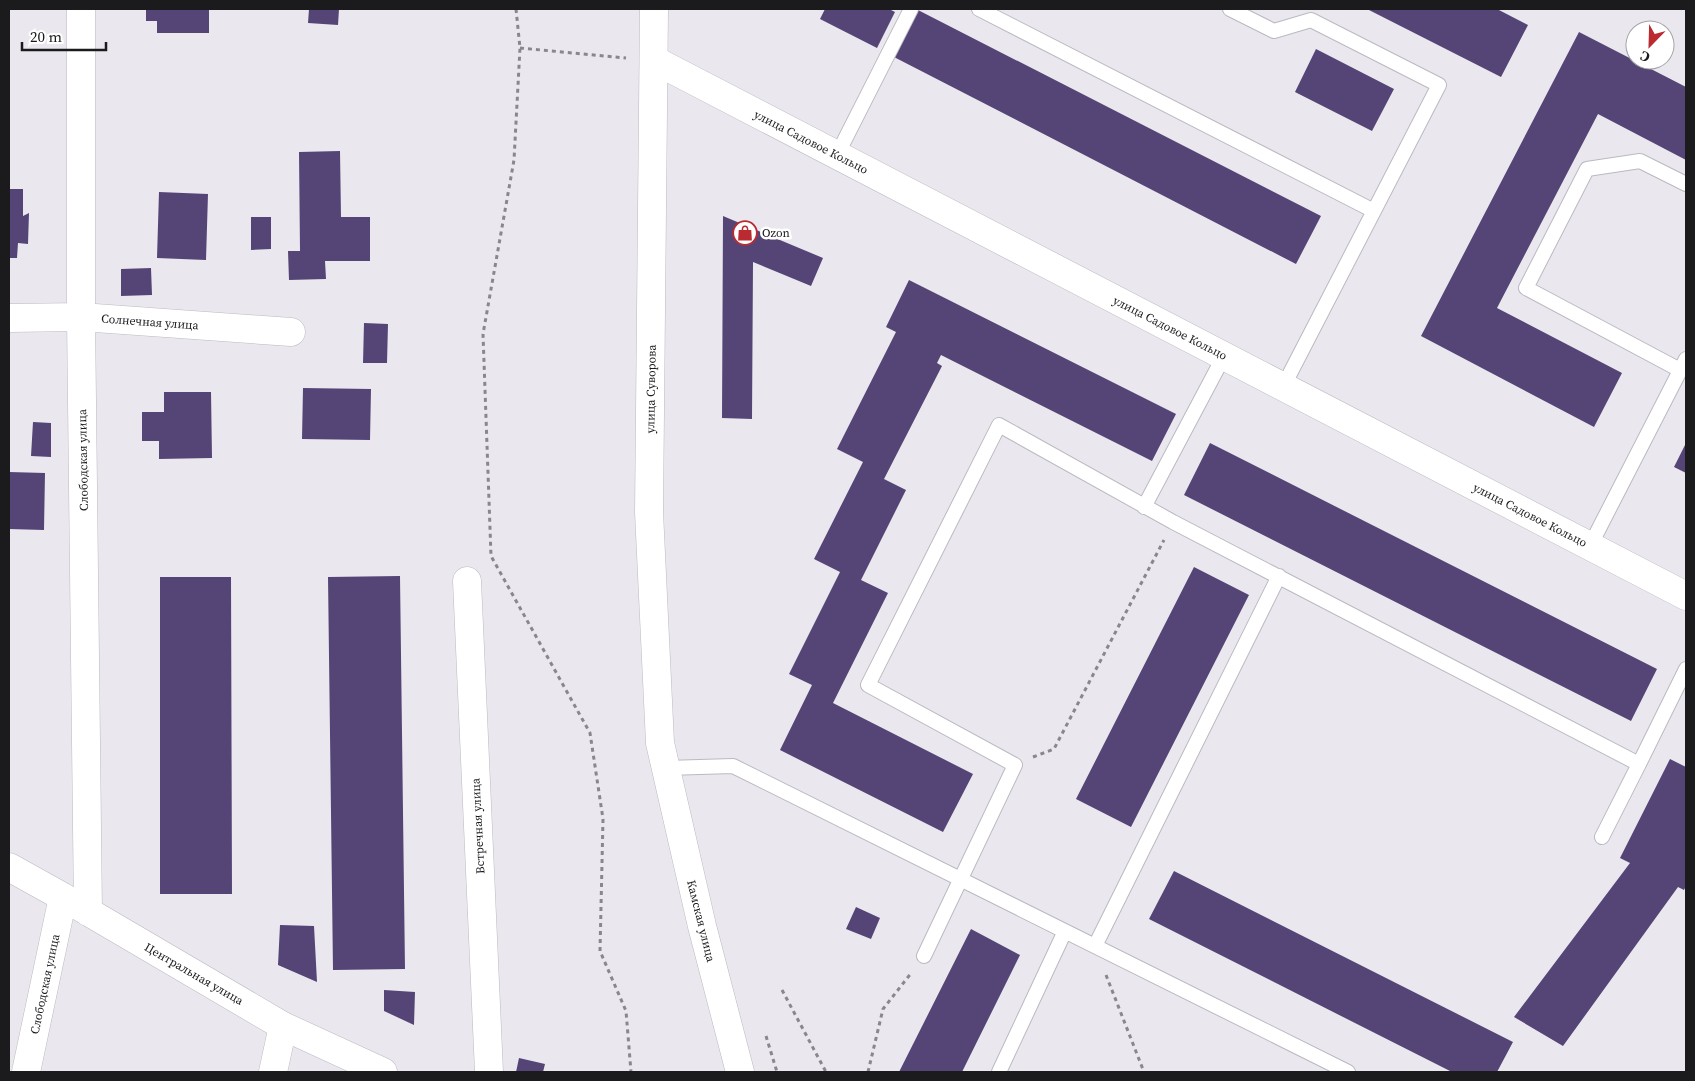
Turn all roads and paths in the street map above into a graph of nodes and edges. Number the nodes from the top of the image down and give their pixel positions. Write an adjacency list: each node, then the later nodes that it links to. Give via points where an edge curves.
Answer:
1 (81, 9): 13 (street, Слободская улица)
2 (516, 9): 8 (path)
3 (654, 9): 9 (street, улица Суворова)
4 (910, 9): 10 (lane)
5 (979, 9): 12 (lane)
6 (1230, 9): 7 (lane, via 1274,31)
7 (1314, 14): 12 (lane, via 1438,85)
8 (520, 48): 9 (path); 44 (path, via 514,160 483,334 491,556 590,733 603,819 600,951 626,1011)
9 (654, 60): 10 (street, улица Садовое Кольцо); 28 (street, улица Суворова, via 650,512 660,743)
10 (837, 156): 16 (street, улица Садовое Кольцо)
11 (1686, 184): 17 (lane, via 1640,160 1587,169 1526,288)
12 (1374, 211): 18 (lane)
13 (81, 317): 14 (street, Солнечная улица); 15 (street, Солнечная улица); 33 (street, Слободская улица)
14 (9, 318)
15 (290, 332)
16 (1224, 356): 18 (street, улица Садовое Кольцо); 19 (lane)
17 (1683, 365): 21 (lane)
18 (1283, 387): 21 (street, улица Садовое Кольцо)
19 (1144, 507): 20 (lane); 27 (lane, via 998,425 868,685)
20 (1173, 522): 22 (lane); 27 (path, via 1054,749)
21 (1590, 546): 24 (street, улица Садовое Кольцо)
22 (1279, 576): 26 (lane); 35 (lane)
23 (467, 581): 43 (street, Встречная улица)
24 (1686, 596)
25 (1686, 669): 26 (lane)
26 (1639, 764): 29 (lane)
27 (1015, 765): 31 (lane)
28 (666, 768): 31 (lane, via 733,766); 45 (street, Камская улица)
29 (1602, 837)
30 (9, 867): 32 (street, Центральная улица)
31 (960, 879): 34 (lane); 36 (lane)
32 (63, 897): 33 (street, Центральная улица); 40 (street, Слободская улица)
33 (88, 912): 38 (street, Центральная улица)
34 (1065, 931): 35 (lane); 49 (lane)
35 (1094, 946): 50 (path); 51 (lane)
36 (924, 956): 48 (path, via 883,1009)
37 (782, 990): 47 (path)
38 (283, 1026): 41 (street); 42 (street, Центральная улица)
39 (766, 1036): 46 (path)
40 (26, 1072)
41 (273, 1072)
42 (383, 1072)
43 (490, 1072)
44 (631, 1072)
45 (740, 1072)
46 (777, 1072)
47 (826, 1072)
48 (868, 1072)
49 (999, 1072)
50 (1144, 1072)
51 (1348, 1072)

